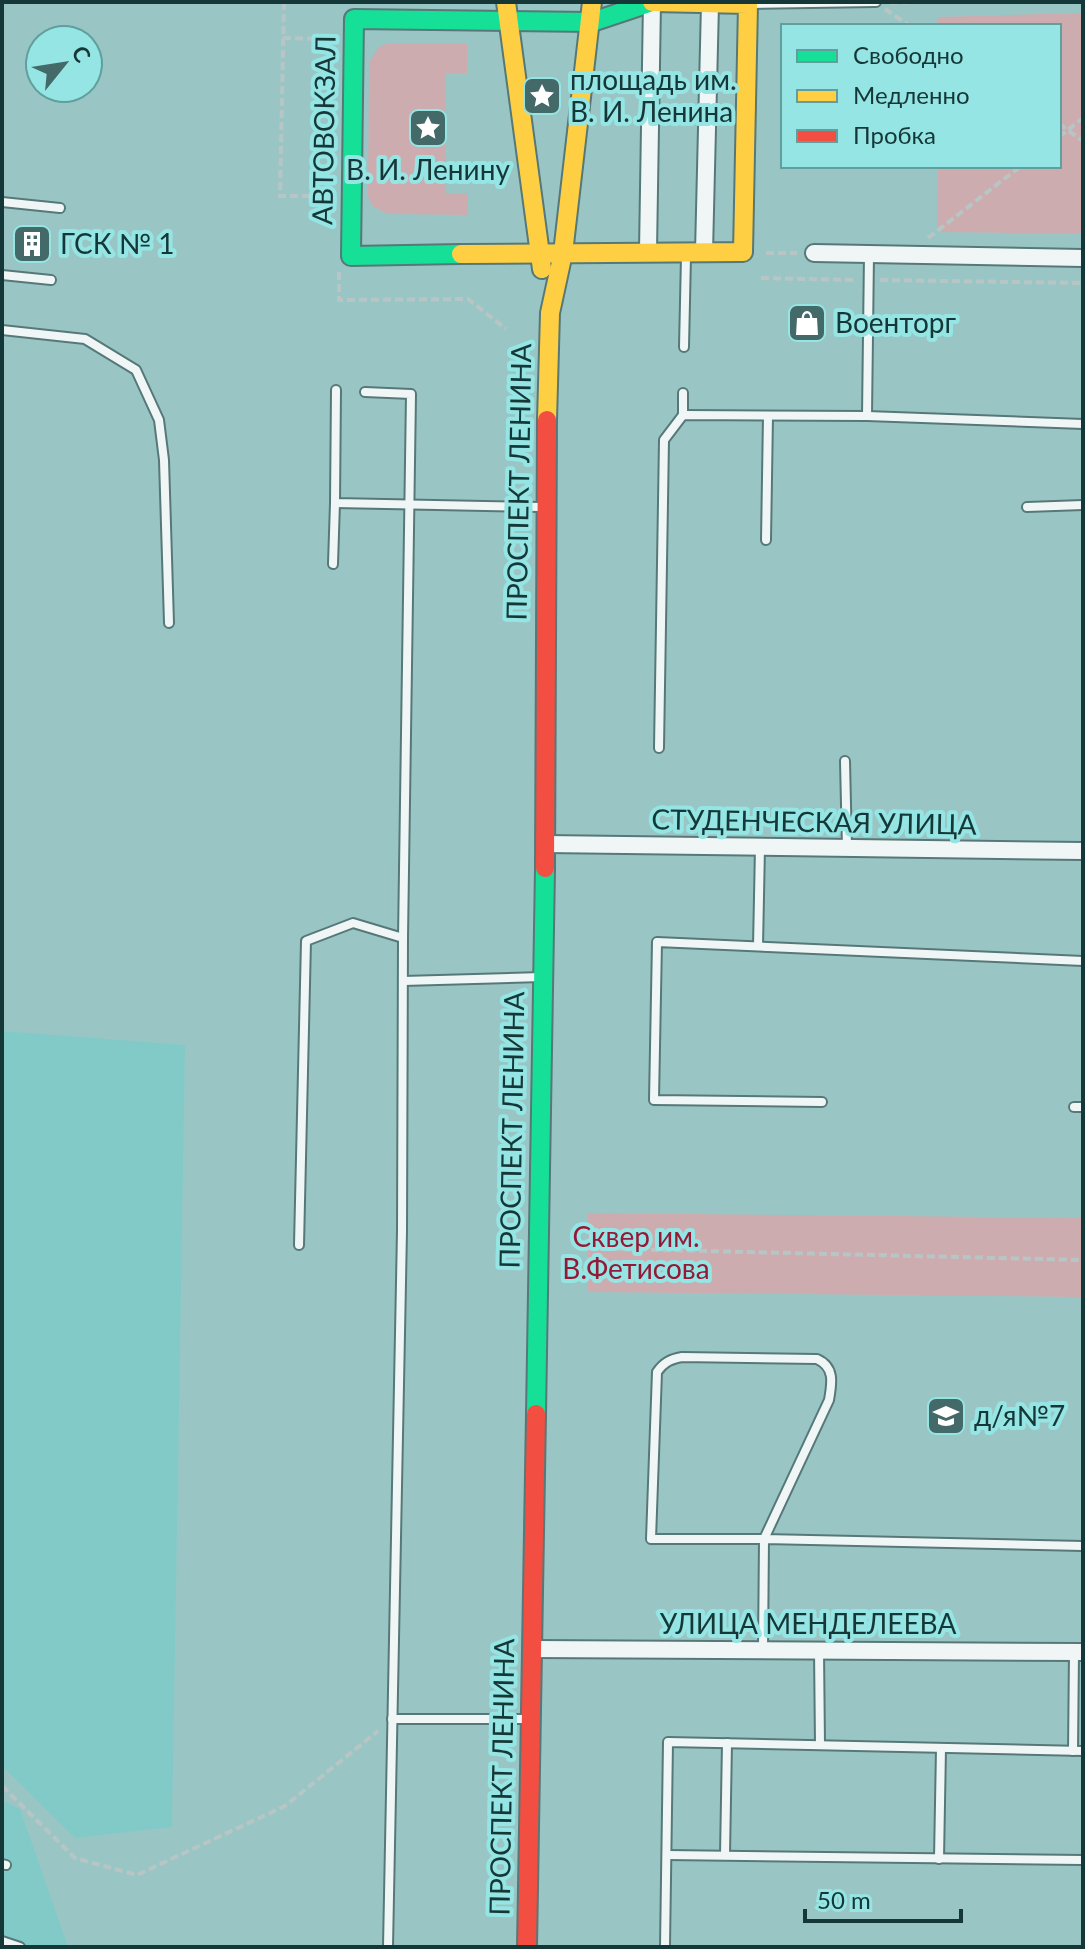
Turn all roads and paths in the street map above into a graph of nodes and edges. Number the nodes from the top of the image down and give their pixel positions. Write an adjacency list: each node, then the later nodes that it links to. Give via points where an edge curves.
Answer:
1 (284, 2): 12 (path, via 283,38)
2 (592, 2): 10 (street, ПРОСПЕКТ ЛЕНИНА)
3 (652, 2): 5 (street); 10 (street); 21 (street)
4 (923, 2): 6 (path)
5 (682, 3): 7 (street)
6 (876, 3): 8 (lane); 11 (path)
7 (710, 4): 8 (street); 22 (street)
8 (748, 4): 23 (street)
9 (507, 11): 10 (street); 24 (street, ПРОСПЕКТ ЛЕНИНА); 24 (street, АВТОВОКЗАЛ, via 354,19 351,256)
10 (592, 22): 25 (street, ПРОСПЕКТ ЛЕНИНА)
11 (907, 24)
12 (344, 39)
13 (1083, 118): 15 (path)
14 (1061, 125): 15 (path)
15 (1068, 130): 16 (path); 17 (path)
16 (1061, 135)
17 (1083, 141)
18 (1018, 168): 28 (path)
19 (2, 202): 20 (lane)
20 (60, 208)
21 (648, 251): 22 (street); 25 (street)
22 (695, 252): 23 (street); 37 (lane)
23 (743, 252): 26 (path)
24 (539, 253): 25 (street); 35 (street, ПРОСПЕКТ ЛЕНИНА)
25 (563, 253): 35 (street, ПРОСПЕКТ ЛЕНИНА)
26 (814, 253): 27 (street)
27 (869, 254): 28 (street); 33 (lane)
28 (907, 254): 29 (street)
29 (1083, 258)
30 (2, 275): 32 (lane)
31 (761, 278): 33 (path)
32 (51, 280)
33 (869, 280): 34 (path); 43 (lane)
34 (1083, 283)
35 (550, 313): 49 (street, ПРОСПЕКТ ЛЕНИНА)
36 (2, 330): 52 (lane, via 85,339 136,370 161,433)
37 (684, 347)
38 (336, 390): 45 (lane)
39 (365, 392): 46 (lane, via 411,394)
40 (683, 393): 41 (lane)
41 (683, 415): 42 (lane); 53 (lane, via 664,440)
42 (768, 416): 43 (lane); 50 (lane)
43 (867, 416): 44 (lane)
44 (1083, 424)
45 (335, 503): 46 (lane); 51 (lane)
46 (408, 504): 49 (lane); 59 (lane)
47 (1083, 505): 48 (lane)
48 (1027, 507)
49 (545, 508): 55 (street, ПРОСПЕКТ ЛЕНИНА)
50 (766, 540)
51 (333, 564)
52 (169, 623)
53 (659, 748)
54 (845, 761): 57 (lane)
55 (545, 844): 56 (street, СТУДЕНЧЕСКАЯ УЛИЦА); 62 (street, ПРОСПЕКТ ЛЕНИНА)
56 (760, 847): 57 (street, СТУДЕНЧЕСКАЯ УЛИЦА); 60 (lane)
57 (847, 849): 58 (street, СТУДЕНЧЕСКАЯ УЛИЦА)
58 (1083, 851)
59 (403, 938): 63 (lane); 65 (lane, via 353,923 306,941)
60 (758, 946): 61 (lane); 64 (lane, via 657,942 654,1100)
61 (1083, 961)
62 (543, 977): 63 (lane); 70 (street, ПРОСПЕКТ ЛЕНИНА)
63 (403, 981): 74 (lane)
64 (822, 1102)
65 (299, 1245)
66 (579, 1248): 67 (path)
67 (1083, 1260)
68 (764, 1539): 68 (lane, via 651,1539 657,1372 663,1364 682,1357 817,1359 831,1372 829,1400); 69 (lane); 71 (lane)
69 (1083, 1546)
70 (532, 1649): 71 (street, УЛИЦА МЕНДЕЛЕЕВА); 75 (street, ПРОСПЕКТ ЛЕНИНА)
71 (763, 1649): 72 (street, УЛИЦА МЕНДЕЛЕЕВА)
72 (819, 1650): 73 (street, УЛИЦА МЕНДЕЛЕЕВА); 77 (lane)
73 (1079, 1652): 79 (lane)
74 (392, 1719): 75 (lane); 81 (path, via 285,1806 137,1875 75,1858); 88 (lane)
75 (531, 1719): 89 (street, ПРОСПЕКТ ЛЕНИНА)
76 (727, 1743): 77 (lane); 82 (lane, via 668,1742); 83 (lane)
77 (820, 1745): 78 (lane)
78 (941, 1748): 79 (lane); 84 (lane)
79 (1073, 1751): 80 (lane)
80 (1083, 1751)
81 (2, 1786)
82 (667, 1855): 83 (lane); 90 (lane)
83 (725, 1855): 84 (lane)
84 (939, 1859): 85 (lane)
85 (1083, 1860)
86 (2, 1941): 87 (lane)
87 (20, 1947)
88 (388, 1947)
89 (527, 1947)
90 (665, 1947)

